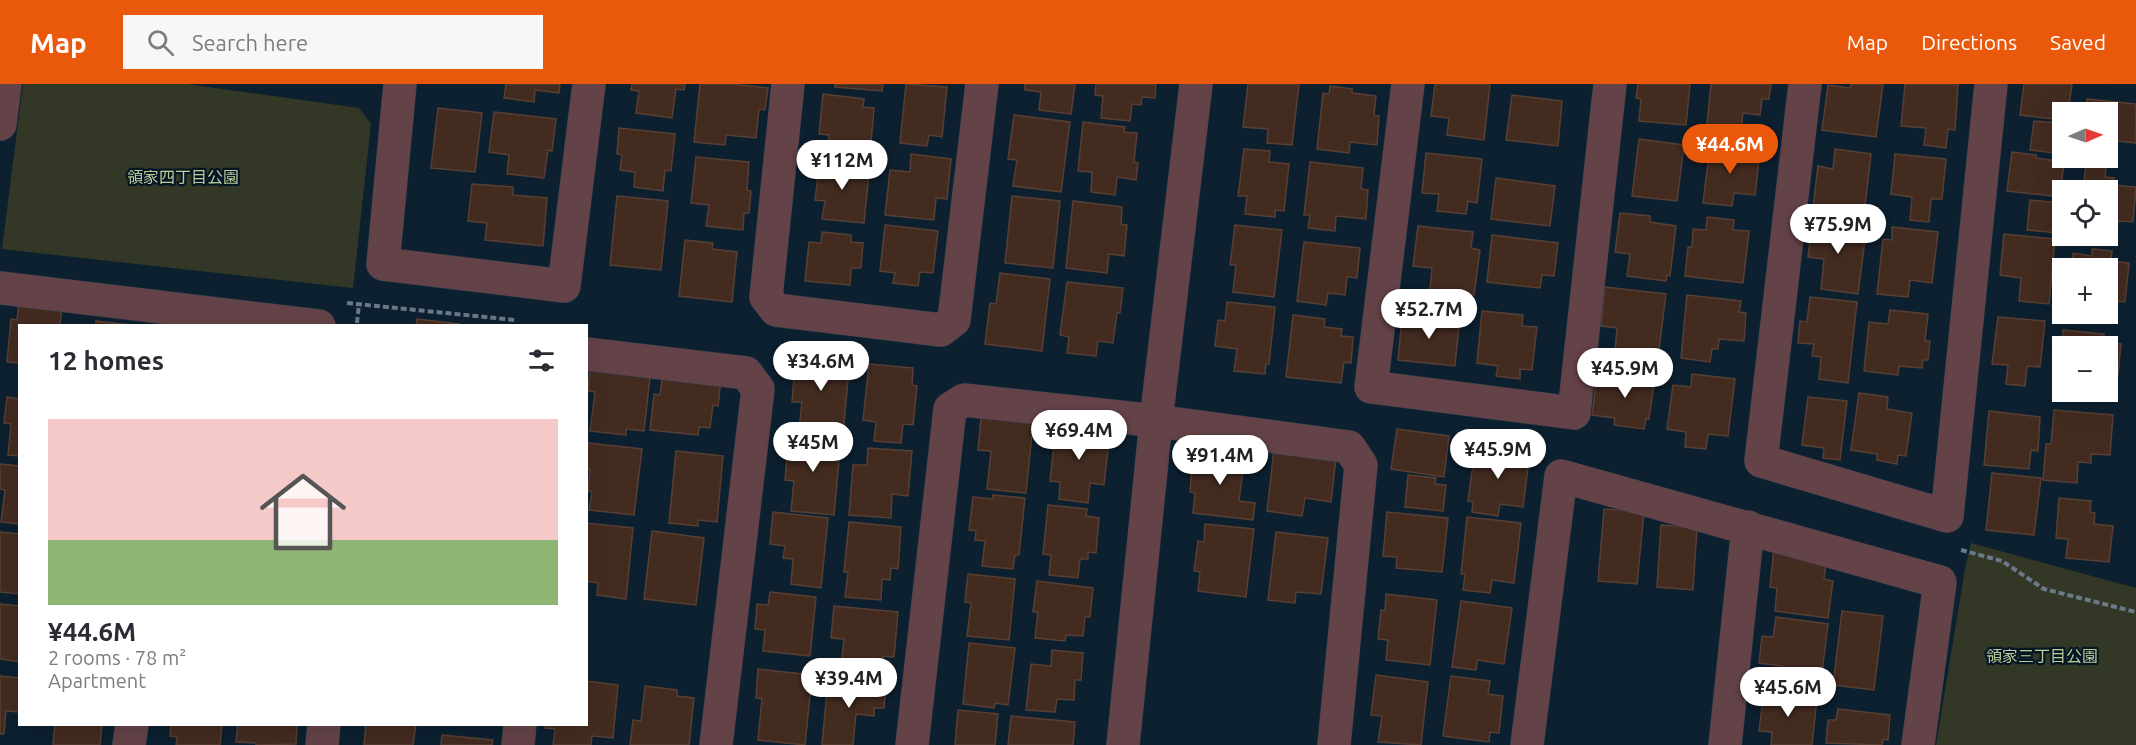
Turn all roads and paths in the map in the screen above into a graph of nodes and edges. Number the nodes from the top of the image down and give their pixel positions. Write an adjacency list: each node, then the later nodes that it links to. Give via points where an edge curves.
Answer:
1 (5, 84): 11 (street)
2 (400, 84): 3 (street, via 383,264 564,286)
3 (589, 84)
4 (788, 84): 5 (street, via 766,297 776,310 941,330 954,320)
5 (982, 84)
6 (1196, 84): 16 (street)
7 (1408, 84): 8 (street, via 1371,387 1574,413)
8 (1610, 84)
9 (1805, 84): 10 (street, via 1761,461 1947,516)
10 (1991, 84)
11 (0, 124)
12 (0, 288): 13 (street)
13 (177, 317): 14 (street)
14 (287, 324)
15 (588, 354): 24 (street, via 746,373 758,389)
16 (1156, 421): 25 (street, via 964,400 950,409); 26 (street); 27 (street, via 1348,447 1361,465)
17 (1748, 527): 28 (street, via 1562,476); 29 (street); 30 (street, via 1940,582)
18 (132, 726): 21 (street)
19 (324, 726): 22 (street)
20 (520, 726): 23 (street)
21 (129, 745)
22 (322, 745)
23 (518, 745)
24 (716, 745)
25 (912, 745)
26 (1123, 745)
27 (1334, 745)
28 (1527, 745)
29 (1725, 745)
30 (1918, 745)

